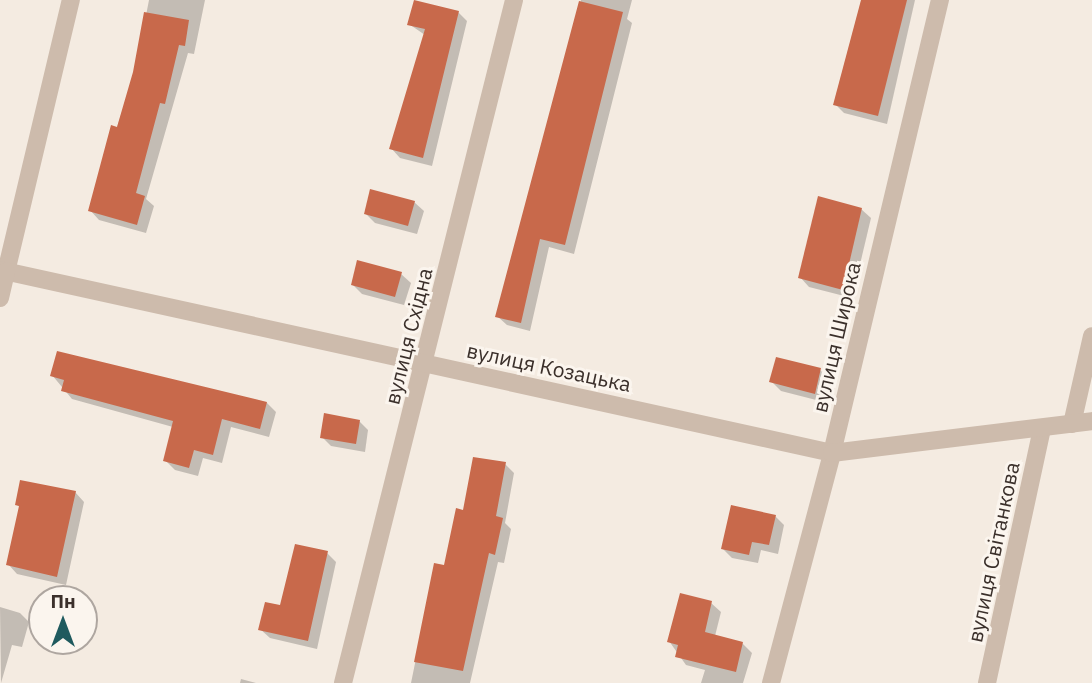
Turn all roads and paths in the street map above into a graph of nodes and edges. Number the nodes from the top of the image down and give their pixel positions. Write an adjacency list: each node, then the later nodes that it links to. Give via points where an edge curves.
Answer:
1 (71, 0): 4 (street)
2 (514, 0): 7 (street, вулиця Східна)
3 (940, 0): 11 (street, вулиця Широка)
4 (3, 271): 5 (street); 7 (street, вулиця Козацька)
5 (0, 298)
6 (1092, 336): 9 (street)
7 (425, 364): 11 (street, вулиця Козацька); 12 (street, вулиця Східна)
8 (1092, 421): 9 (street, вулиця Козацька)
9 (1072, 424): 10 (street, вулиця Козацька)
10 (1042, 429): 11 (street, вулиця Козацька); 14 (street, вулиця Світанкова)
11 (832, 453): 13 (street, вулиця Широка)
12 (343, 683)
13 (771, 683)
14 (987, 683)

